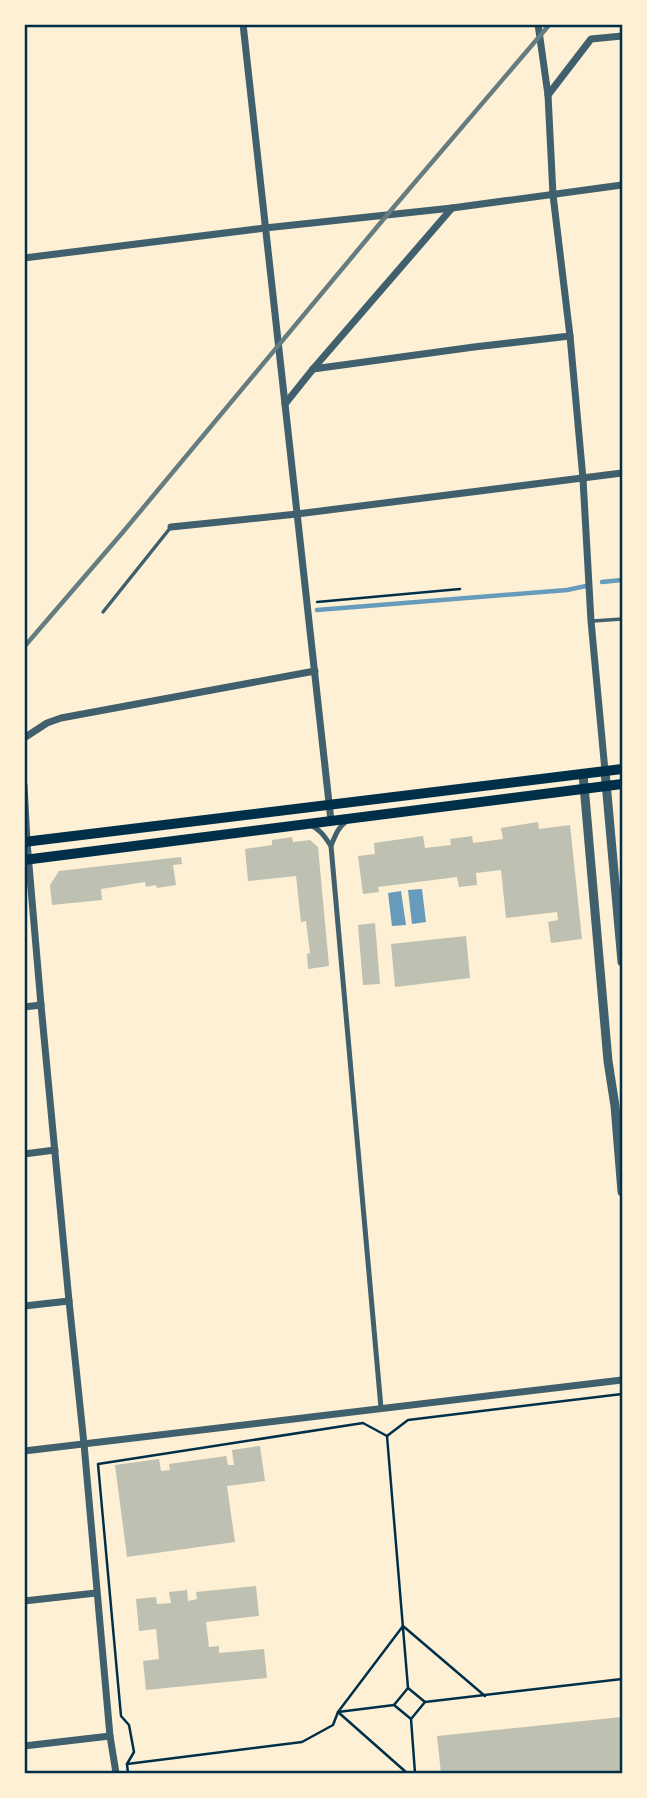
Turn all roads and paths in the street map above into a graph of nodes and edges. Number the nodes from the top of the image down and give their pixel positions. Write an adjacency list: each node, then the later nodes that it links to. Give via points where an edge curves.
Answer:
1 (243, 24): 8 (street)
2 (538, 24): 4 (street)
3 (622, 36): 4 (street, via 591,40)
4 (548, 95): 6 (street)
5 (622, 185): 6 (street)
6 (553, 195): 7 (street); 10 (street)
7 (452, 208): 8 (street); 11 (street)
8 (265, 228): 9 (street); 12 (street)
9 (24, 258)
10 (570, 336): 11 (street); 14 (street)
11 (313, 369): 12 (street)
12 (285, 404): 15 (street)
13 (622, 473): 14 (street)
14 (583, 479): 15 (street); 21 (street)
15 (297, 514): 16 (street); 18 (street)
16 (171, 527): 19 (lane)
17 (460, 589): 18 (path)
18 (306, 603): 22 (street)
19 (103, 612)
20 (622, 619): 21 (lane)
21 (591, 621): 25 (street)
22 (315, 671): 23 (street, via 61,718); 31 (street)
23 (24, 738)
24 (622, 769): 25 (main road)
25 (605, 771): 26 (main road); 29 (street)
26 (583, 774): 30 (street); 31 (main road)
27 (622, 784): 29 (main road)
28 (24, 785): 35 (street)
29 (606, 786): 30 (main road); 38 (street)
30 (585, 789): 32 (main road); 42 (street)
31 (330, 805): 33 (street); 35 (main road)
32 (350, 819): 33 (main road); 36 (street, via 342,824)
33 (331, 821): 34 (main road)
34 (307, 824): 36 (street); 37 (main road)
35 (26, 842): 37 (street)
36 (331, 846): 50 (street)
37 (26, 859): 39 (street)
38 (622, 962)
39 (41, 1005): 40 (street); 43 (street)
40 (24, 1007)
41 (622, 1083): 42 (street)
42 (611, 1084): 45 (street)
43 (55, 1150): 44 (street); 46 (street)
44 (24, 1154)
45 (622, 1192)
46 (69, 1301): 47 (street); 52 (street)
47 (24, 1306)
48 (622, 1380): 50 (street)
49 (622, 1394): 51 (path, via 408,1420)
50 (381, 1408): 52 (street)
51 (387, 1436): 56 (path); 66 (path, via 363,1423 98,1464 121,1716 129,1725 134,1752)
52 (84, 1444): 53 (street); 54 (street)
53 (24, 1451)
54 (96, 1593): 55 (street); 64 (street)
55 (24, 1601)
56 (403, 1626): 58 (path); 59 (path); 62 (path)
57 (622, 1679): 59 (path)
58 (408, 1688): 60 (path); 61 (path)
59 (485, 1696): 60 (path)
60 (425, 1702): 63 (path)
61 (394, 1705): 62 (path); 63 (path)
62 (338, 1712): 66 (path, via 333,1726 302,1742); 69 (path)
63 (411, 1719): 70 (path)
64 (110, 1736): 65 (street); 67 (street)
65 (24, 1746)
66 (127, 1763): 68 (path)
67 (116, 1773)
68 (128, 1773)
69 (407, 1773)
70 (415, 1773)

